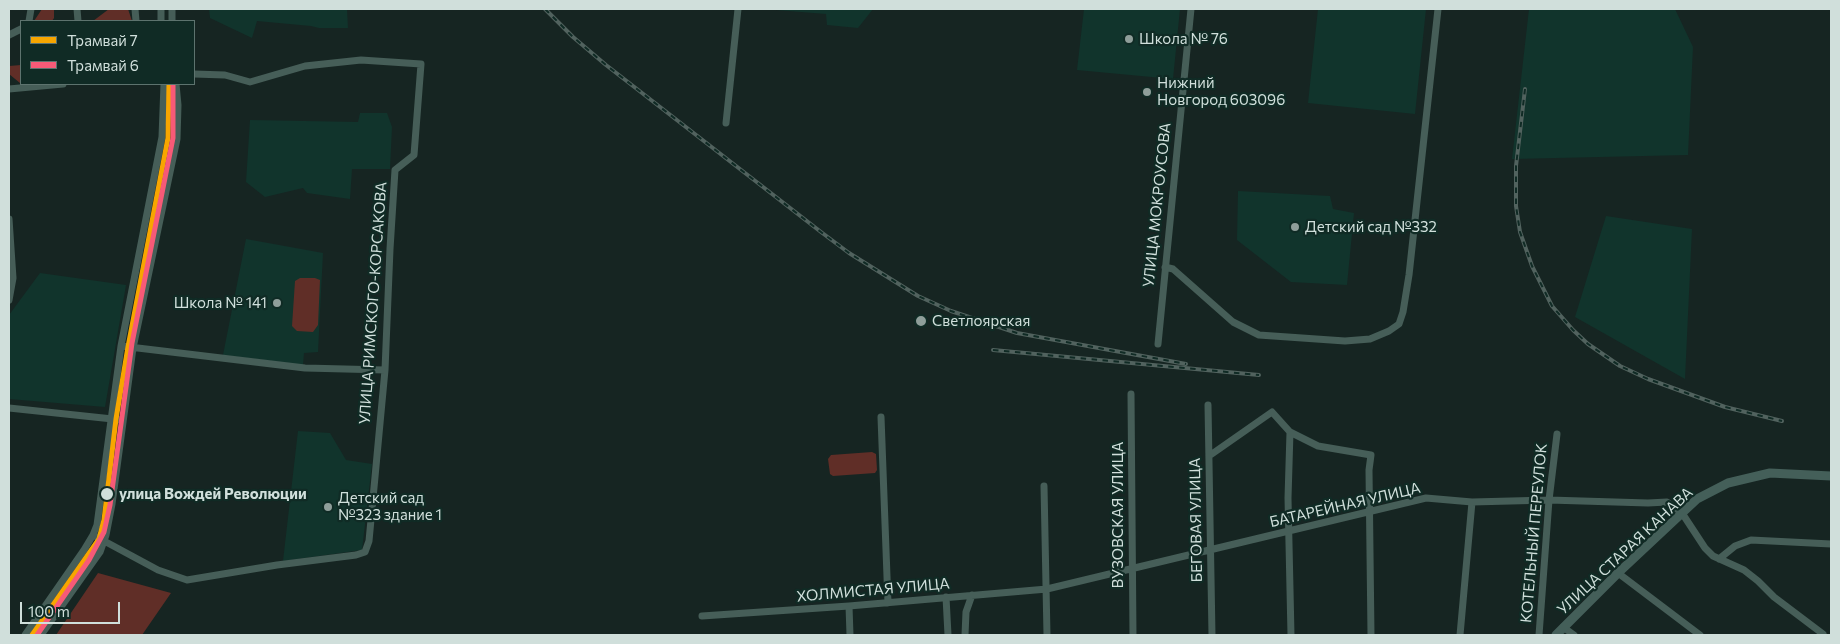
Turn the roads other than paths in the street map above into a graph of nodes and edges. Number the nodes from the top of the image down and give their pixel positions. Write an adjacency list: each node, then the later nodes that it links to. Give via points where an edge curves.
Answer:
1 (738, 9): 9 (street)
2 (1191, 9): 11 (street, УЛИЦА МОКРОУСОВА)
3 (1438, 9): 11 (street, via 1409,275 1399,324 1370,339 1345,342 1259,335 1234,322 1173,269)
4 (195, 74): 16 (street, УЛИЦА РИМСКОГО-КОРСАКОВА, via 225,75 250,82 306,66 361,60 421,64 414,155 396,170)
5 (53, 85): 8 (street)
6 (164, 85): 14 (street, via 162,137)
7 (176, 85): 15 (street, via 177,139)
8 (9, 89)
9 (726, 123)
10 (9, 218): 12 (street, via 13,278)
11 (1165, 267): 13 (street, УЛИЦА МОКРОУСОВА)
12 (9, 300)
13 (1158, 344)
14 (121, 346): 15 (street); 21 (street)
15 (133, 348): 16 (street, via 305,368); 22 (street)
16 (385, 370): 34 (street, УЛИЦА РИМСКОГО-КОРСАКОВА, via 369,540 365,552 187,580 158,570)
17 (1131, 394): 38 (street, ВУЗОВСКАЯ УЛИЦА)
18 (1208, 405): 25 (street, БЕГОВАЯ УЛИЦА)
19 (9, 408): 21 (street)
20 (881, 417): 43 (street)
21 (110, 419): 22 (street); 33 (street, via 100,511)
22 (122, 420): 34 (street, via 110,519)
23 (1290, 432): 25 (street, via 1272,412); 30 (street, via 1318,446 1371,455); 32 (street)
24 (1557, 434): 28 (street, КОТЕЛЬНЫЙ ПЕРЕУЛОК)
25 (1209, 456): 36 (street, БЕГОВАЯ УЛИЦА)
26 (1831, 476): 31 (street, УЛИЦА СТАРАЯ КАНАВА, via 1761,475 1728,483 1697,499)
27 (1044, 486): 40 (street)
28 (1549, 500): 29 (street, БАТАРЕЙНАЯ УЛИЦА); 31 (street, БАТАРЕЙНАЯ УЛИЦА, via 1667,502); 60 (street, КОТЕЛЬНЫЙ ПЕРЕУЛОК)
29 (1472, 502): 30 (street, БАТАРЕЙНАЯ УЛИЦА, via 1426,498); 59 (street)
30 (1370, 512): 32 (street, БАТАРЕЙНАЯ УЛИЦА); 58 (street)
31 (1682, 512): 37 (street, via 1705,548); 39 (street, УЛИЦА СТАРАЯ КАНАВА)
32 (1289, 532): 36 (street, БАТАРЕЙНАЯ УЛИЦА); 57 (street)
33 (93, 535): 34 (street); 49 (street)
34 (104, 542): 50 (street)
35 (1831, 544): 37 (street, via 1751,540 1735,546)
36 (1210, 551): 38 (street, БАТАРЕЙНАЯ УЛИЦА); 56 (street, БЕГОВАЯ УЛИЦА)
37 (1719, 559): 46 (street, via 1744,570)
38 (1132, 570): 40 (street, БАТАРЕЙНАЯ УЛИЦА); 55 (street, ВУЗОВСКАЯ УЛИЦА)
39 (1618, 573): 47 (street, УЛИЦА СТАРАЯ КАНАВА); 63 (street)
40 (1047, 589): 41 (street, ХОЛМИСТАЯ УЛИЦА); 54 (street)
41 (972, 595): 42 (street, ХОЛМИСТАЯ УЛИЦА); 53 (street, via 966,612)
42 (946, 597): 43 (street, ХОЛМИСТАЯ УЛИЦА); 52 (street)
43 (888, 603): 44 (street, ХОЛМИСТАЯ УЛИЦА)
44 (849, 606): 45 (street, ХОЛМИСТАЯ УЛИЦА); 51 (street)
45 (702, 616)
46 (1811, 626): 64 (street); 65 (street)
47 (1563, 627): 61 (street, УЛИЦА СТАРАЯ КАНАВА); 62 (street)
48 (1831, 631): 65 (street)
49 (25, 635)
50 (41, 635)
51 (850, 635)
52 (948, 635)
53 (965, 635)
54 (1047, 635)
55 (1133, 635)
56 (1212, 635)
57 (1291, 635)
58 (1371, 635)
59 (1460, 635)
60 (1539, 635)
61 (1556, 635)
62 (1574, 635)
63 (1700, 635)
64 (1809, 635)
65 (1822, 635)

